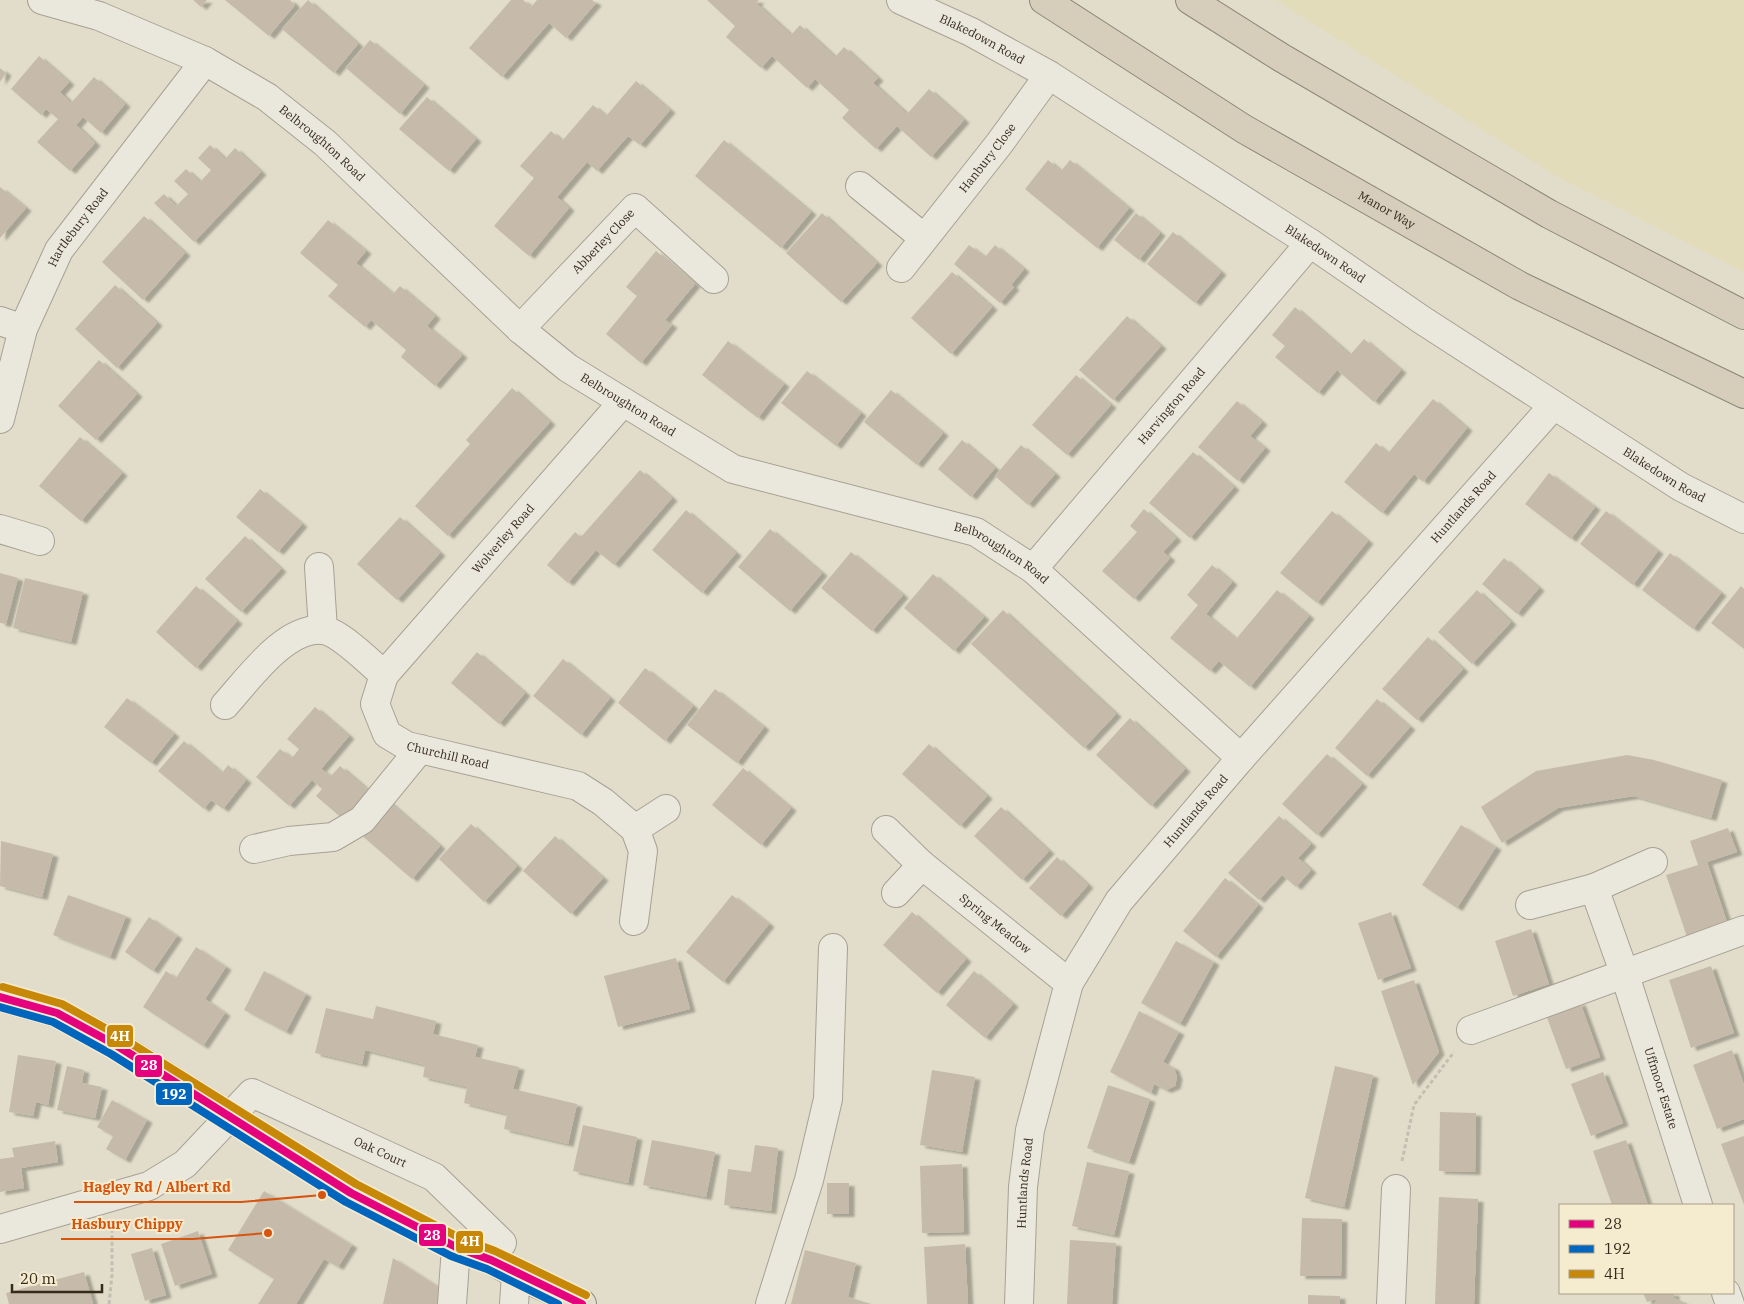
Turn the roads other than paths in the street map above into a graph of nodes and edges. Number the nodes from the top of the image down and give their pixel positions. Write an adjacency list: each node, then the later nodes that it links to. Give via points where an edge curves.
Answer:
1 (42, 0): 5 (street, Belbroughton Road, via 99,16)
2 (901, 0): 6 (street, Blakedown Road, via 971,32)
3 (1044, 0): 15 (highway, Manor Way, via 1244,129 1520,286)
4 (1190, 0): 12 (highway, via 1282,58 1549,214)
5 (205, 61): 13 (street, Hartlebury Road, via 59,250); 14 (street, Belbroughton Road, via 267,97 325,143)
6 (1049, 75): 8 (street, Hanbury Close); 9 (street, Blakedown Road)
7 (860, 186): 8 (street)
8 (924, 238): 10 (street, Hanbury Close)
9 (1310, 243): 17 (street, Blakedown Road); 23 (street, Harvington Road)
10 (901, 268)
11 (714, 279): 14 (street, Abberley Close, via 635,208)
12 (1744, 315)
13 (11, 325): 18 (street, Hartlebury Road)
14 (520, 329): 16 (street, Belbroughton Road, via 568,368)
15 (1744, 394)
16 (623, 402): 23 (street, Belbroughton Road, via 733,469 976,532); 25 (street, Wolverley Road)
17 (1553, 406): 19 (street, Blakedown Road, via 1681,487); 28 (street, Huntlands Road)
18 (0, 419)
19 (1744, 519)
20 (0, 529): 21 (street)
21 (40, 541)
22 (320, 567): 24 (street)
23 (1033, 569): 28 (street, Belbroughton Road)
24 (323, 630): 25 (street, via 349,644); 26 (street, via 302,633 280,645)
25 (384, 675): 27 (street, Churchill Road, via 376,704 387,734 408,746)
26 (225, 706)
27 (420, 748): 30 (street, Churchill Road, via 578,786); 32 (street, via 362,820 333,837 289,841)
28 (1241, 758): 42 (street, Huntlands Road, via 1119,902)
29 (666, 809): 30 (street)
30 (635, 829): 38 (street, via 643,851)
31 (886, 830): 34 (street, Spring Meadow)
32 (254, 849)
33 (1653, 862): 35 (street)
34 (922, 865): 36 (street); 42 (street, Spring Meadow)
35 (1594, 888): 37 (street); 41 (street, Uffmoor Estate)
36 (896, 893)
37 (1530, 905)
38 (634, 921)
39 (1744, 930): 41 (street)
40 (833, 948): 55 (street, via 828,1099 809,1180)
41 (1624, 972): 44 (street); 47 (street, Uffmoor Estate)
42 (1069, 983): 56 (street, Huntlands Road, via 1030,1130 1023,1187)
43 (0, 997): 45 (main road, via 57,1013 116,1045)
44 (1470, 1030)
45 (229, 1118): 48 (street, via 185,1164 149,1186); 49 (main road, via 351,1193); 50 (street, Oak Court, via 252,1093 434,1177 502,1243)
46 (1396, 1189): 57 (street)
47 (1698, 1204)
48 (0, 1229)
49 (456, 1247): 50 (main road); 52 (street)
50 (491, 1260): 51 (main road)
51 (516, 1274): 53 (street); 54 (main road)
52 (452, 1304)
53 (514, 1304)
54 (582, 1304)
55 (770, 1304)
56 (1019, 1304)
57 (1391, 1304)

